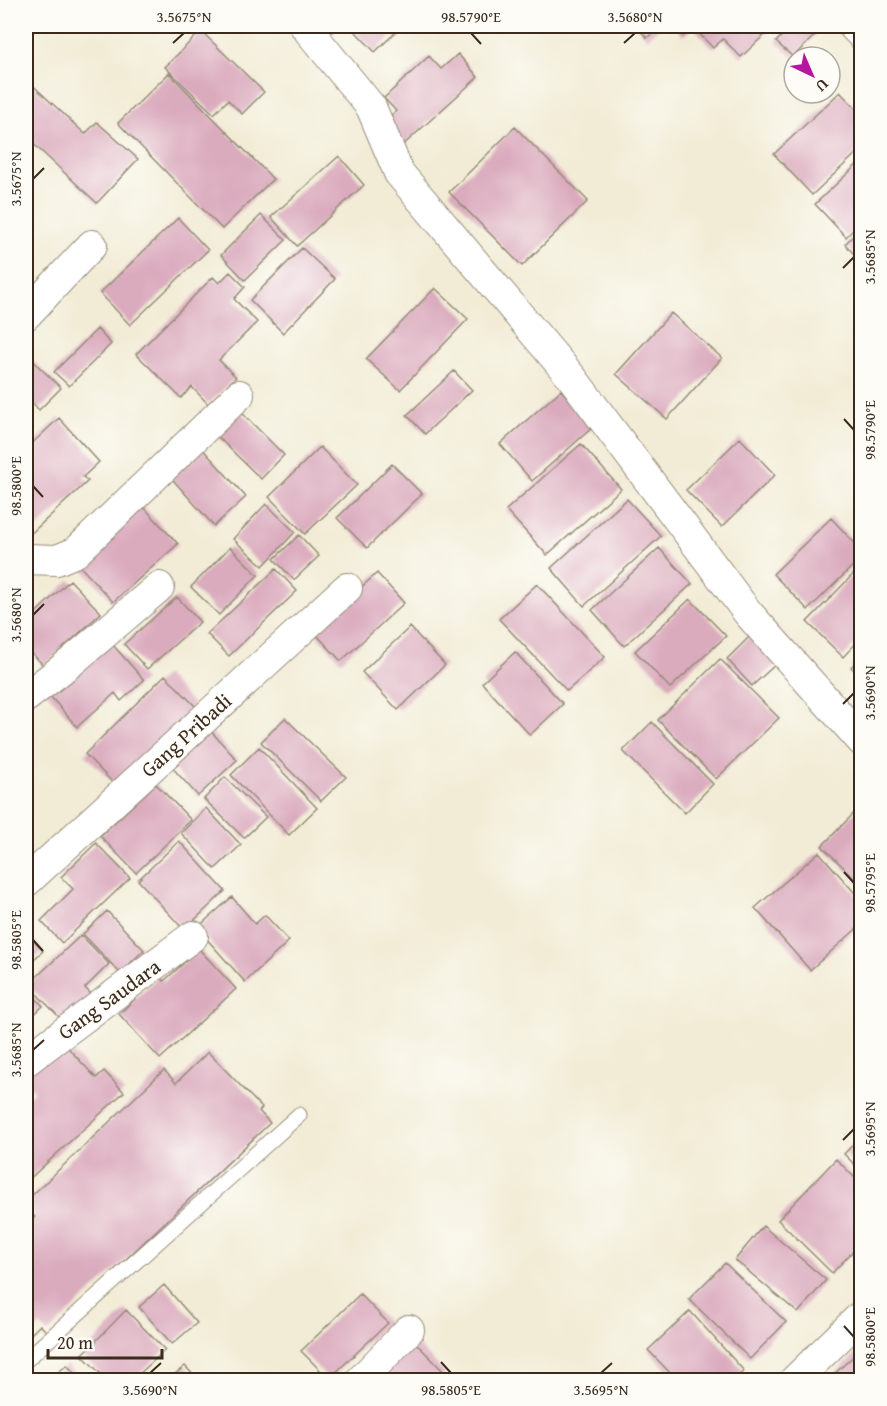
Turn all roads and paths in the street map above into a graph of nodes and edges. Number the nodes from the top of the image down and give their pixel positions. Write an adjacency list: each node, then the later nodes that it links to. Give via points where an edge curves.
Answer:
1 (305, 26): 11 (street, via 371,107 399,173 573,378 748,613)
2 (853, 26): 3 (street)
3 (861, 35)
4 (93, 245): 5 (street)
5 (26, 315)
6 (239, 395): 7 (street, via 76,552 57,560)
7 (26, 559)
8 (159, 587): 10 (street)
9 (347, 588): 12 (street, Gang Pribadi)
10 (26, 697)
11 (861, 741)
12 (26, 882)
13 (193, 936): 14 (street, Gang Saudara)
14 (26, 1061)
15 (299, 1115): 18 (lane)
16 (861, 1315): 20 (street)
17 (409, 1330): 19 (street)
18 (26, 1360)
19 (361, 1380)
20 (795, 1380)

